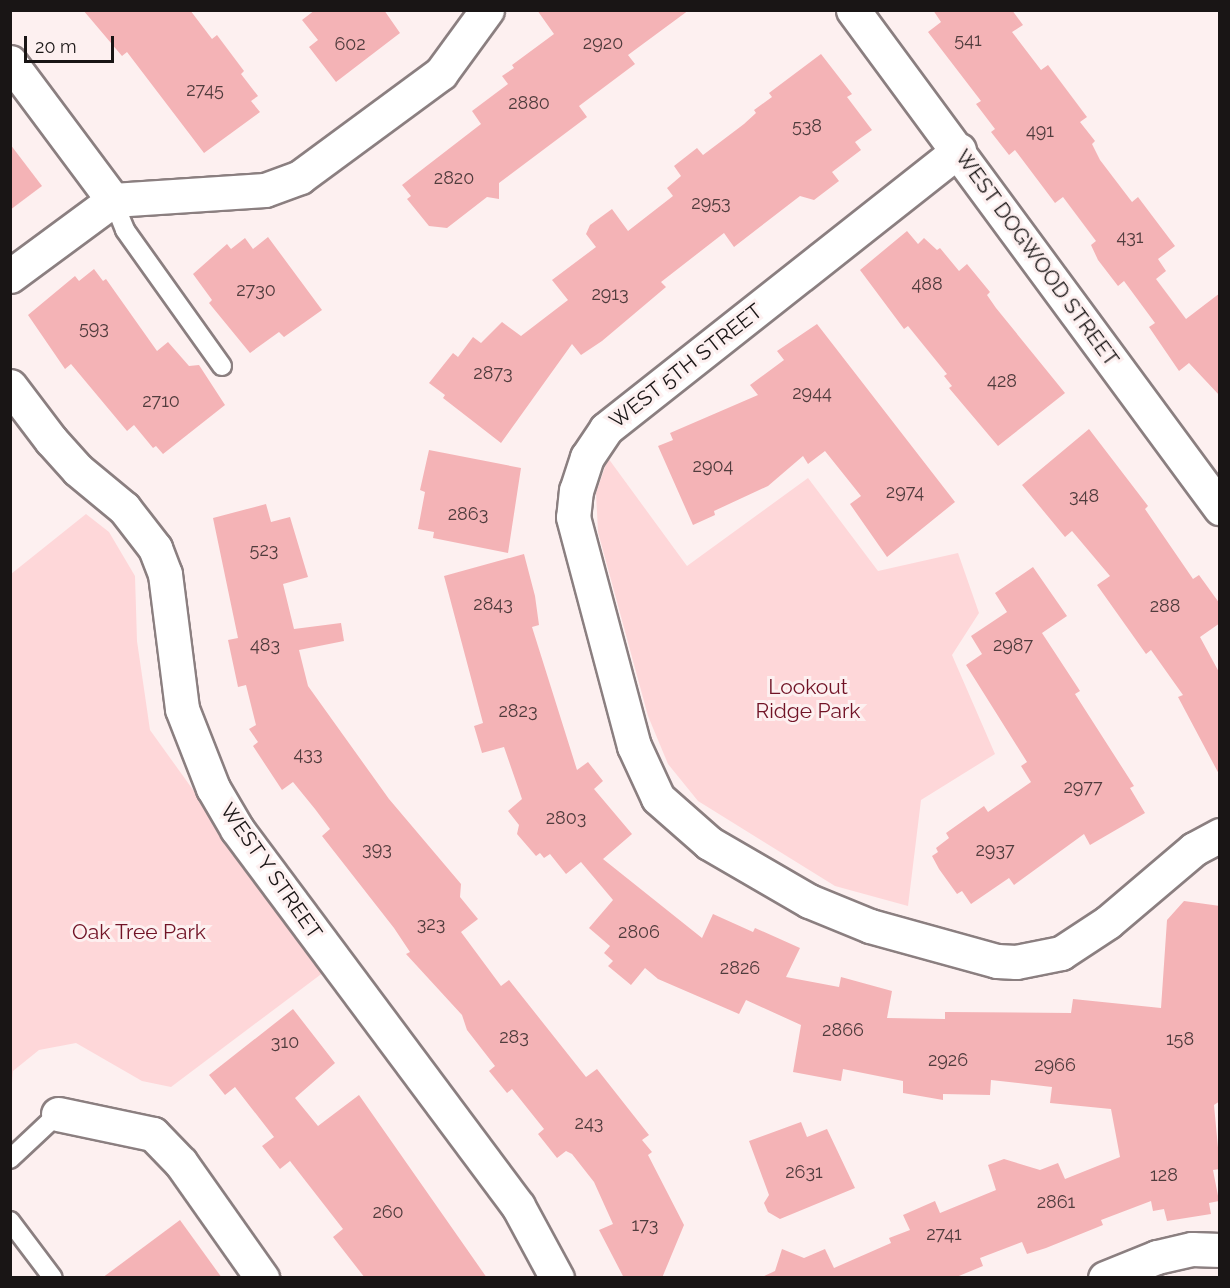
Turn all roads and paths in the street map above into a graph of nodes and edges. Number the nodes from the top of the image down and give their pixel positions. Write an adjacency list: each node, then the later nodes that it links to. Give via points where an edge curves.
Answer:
1 (852, 10): 4 (street, WEST DOGWOOD STREET)
2 (480, 14): 5 (street, via 441,73 300,177 265,190)
3 (10, 62): 5 (street)
4 (959, 150): 9 (street, WEST DOGWOOD STREET); 10 (street, WEST 5TH STREET, via 606,429 587,457 576,490 573,518 634,746 658,798 709,843 808,901 870,926 997,961 1016,962 1061,953 1084,939 1194,849)
5 (113, 200): 6 (street); 7 (lane, via 125,230)
6 (10, 276)
7 (222, 366)
8 (10, 386): 17 (street, WEST Y STREET, via 51,440 78,470 124,508 155,548 165,574 182,709 213,788 237,829 518,1206)
9 (1220, 508)
10 (1220, 835)
11 (58, 1114): 12 (lane); 16 (street, via 153,1134 181,1163)
12 (10, 1159)
13 (10, 1221): 15 (lane)
14 (1220, 1250): 18 (street, via 1176,1252)
15 (53, 1278)
16 (262, 1278)
17 (557, 1278)
18 (1105, 1278)

